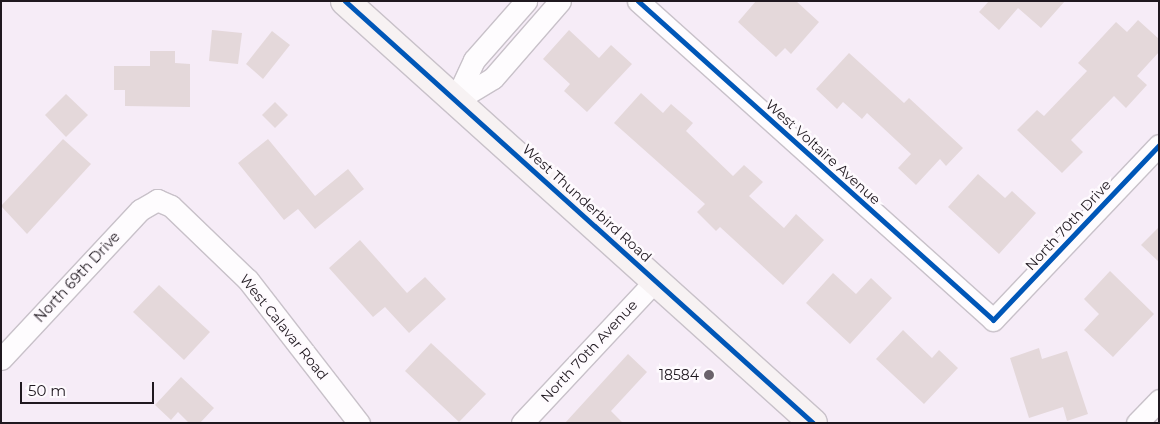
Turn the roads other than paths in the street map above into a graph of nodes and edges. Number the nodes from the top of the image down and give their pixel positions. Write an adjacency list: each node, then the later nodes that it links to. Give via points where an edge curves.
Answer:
1 (345, 1): 5 (main road, West Thunderbird Road)
2 (526, 1): 5 (street, via 474,60)
3 (560, 1): 5 (street, via 493,78)
4 (638, 1): 9 (street, West Voltaire Avenue)
5 (455, 101): 8 (main road, West Thunderbird Road)
6 (1159, 145): 9 (street, North 70th Drive)
7 (157, 200): 10 (street, North 69th Drive, via 140,210); 12 (street, West Calavar Road, via 171,206 248,280)
8 (656, 280): 13 (street, North 70th Avenue); 14 (main road, West Thunderbird Road)
9 (993, 320)
10 (1, 359)
11 (1159, 400): 15 (street)
12 (359, 423)
13 (522, 423)
14 (813, 423)
15 (1137, 423)

